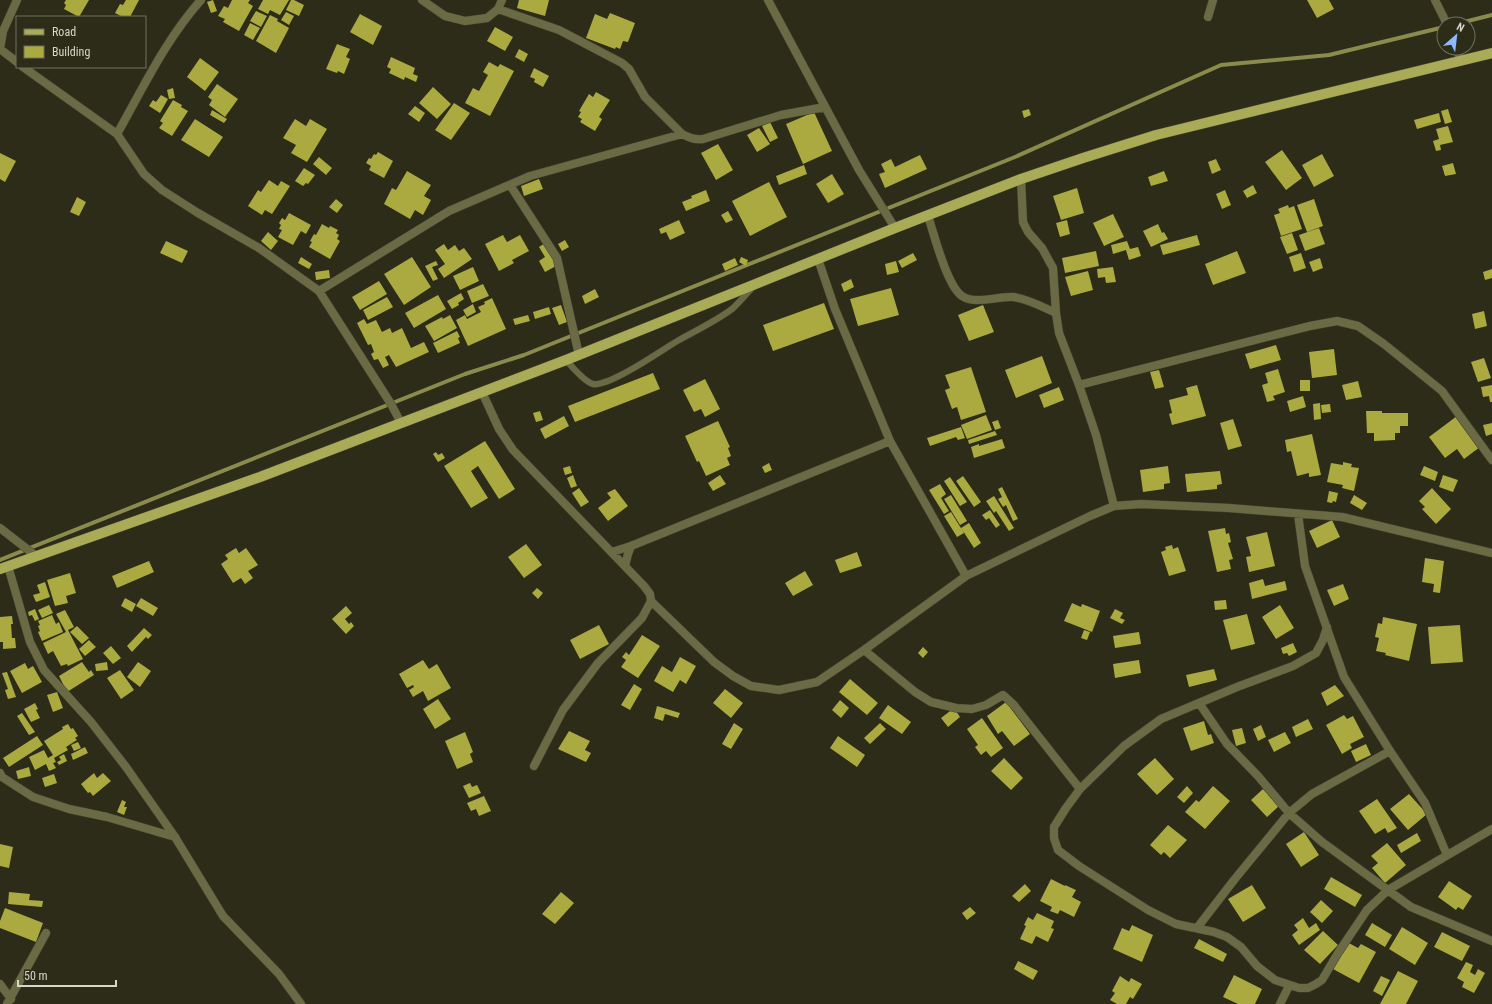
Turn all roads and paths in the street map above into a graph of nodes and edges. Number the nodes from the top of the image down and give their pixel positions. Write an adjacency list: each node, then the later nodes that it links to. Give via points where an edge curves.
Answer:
1 (17, 0): 11 (street, via 3,31)
2 (201, 0): 18 (street, via 169,42)
3 (422, 0): 8 (street, via 445,16 465,21 487,18)
4 (502, 0): 8 (street)
5 (768, 0): 17 (street)
6 (1213, 0): 10 (street)
7 (1435, 0): 9 (street)
8 (498, 9): 19 (street, via 559,30 622,63 629,69 645,97)
9 (1442, 16)
10 (1208, 17)
11 (0, 49): 15 (street)
12 (1492, 53): 14 (main road)
13 (1459, 56): 14 (street)
14 (1461, 60): 20 (main road, via 1156,135)
15 (16, 61)
16 (24, 68): 18 (street)
17 (825, 107): 19 (street, via 782,115 703,139 696,140); 23 (street, via 859,170)
18 (117, 134): 26 (street, via 144,174 162,190 259,248)
19 (682, 134): 21 (street, via 530,176)
20 (1021, 179): 22 (main road); 27 (street, via 1023,222 1054,268)
21 (510, 185): 26 (street, via 449,211); 28 (street, via 558,258)
22 (928, 216): 23 (main road); 27 (street, via 948,273 963,298 978,300 1012,297 1027,300)
23 (896, 228): 24 (main road)
24 (818, 259): 25 (main road); 33 (street, via 835,309)
25 (755, 284): 28 (main road); 29 (lane, via 733,308 640,364 600,384 592,384)
26 (319, 291): 32 (street)
27 (1056, 313): 30 (street, via 1059,333)
28 (579, 355): 29 (main road)
29 (566, 360): 31 (main road)
30 (1079, 386): 34 (street, via 1337,321 1358,326 1442,391); 35 (street, via 1096,435)
31 (482, 392): 32 (main road); 39 (street, via 499,429 513,450)
32 (401, 422): 41 (main road, via 260,477)
33 (890, 441): 38 (street); 44 (street)
34 (1492, 460)
35 (1114, 506): 36 (street, via 1141,504); 44 (street)
36 (1298, 514): 40 (street, via 1342,517); 46 (street, via 1304,566)
37 (0, 528): 41 (street)
38 (631, 546): 39 (street); 42 (street)
39 (612, 552): 42 (street)
40 (1492, 553)
41 (36, 556): 43 (main road)
42 (625, 566): 45 (street, via 650,594)
43 (4, 568): 55 (street, via 30,642 44,670 95,727)
44 (966, 576): 47 (street)
45 (651, 601): 47 (street, via 714,662 751,686 780,690 817,682); 50 (street, via 642,618 598,663 563,710)
46 (1327, 627): 48 (street, via 1316,653 1293,666); 49 (street, via 1344,677)
47 (864, 650): 52 (street, via 931,702 972,709 986,705 1003,695 1013,704)
48 (1199, 703): 52 (street, via 1160,719 1124,746); 53 (street, via 1227,744)
49 (1390, 751): 53 (street, via 1312,794); 56 (street, via 1425,803)
50 (534, 766)
51 (0, 774): 55 (street, via 34,797)
52 (1080, 790): 58 (street, via 1054,827 1058,850 1148,910 1176,924)
53 (1289, 813): 57 (street, via 1322,842); 58 (street)
54 (1492, 829): 56 (street)
55 (175, 837): 64 (street, via 223,916 279,974)
56 (1447, 855): 57 (street)
57 (1388, 890): 60 (street, via 1411,907); 62 (street, via 1367,910 1322,980 1308,988)
58 (1197, 928): 62 (street, via 1227,937 1241,947 1257,966 1275,980)
59 (46, 934): 63 (street)
60 (1492, 941)
61 (0, 984): 63 (street)
62 (1289, 986): 65 (street)
63 (9, 1001)
64 (301, 1004)
65 (1280, 1004)

